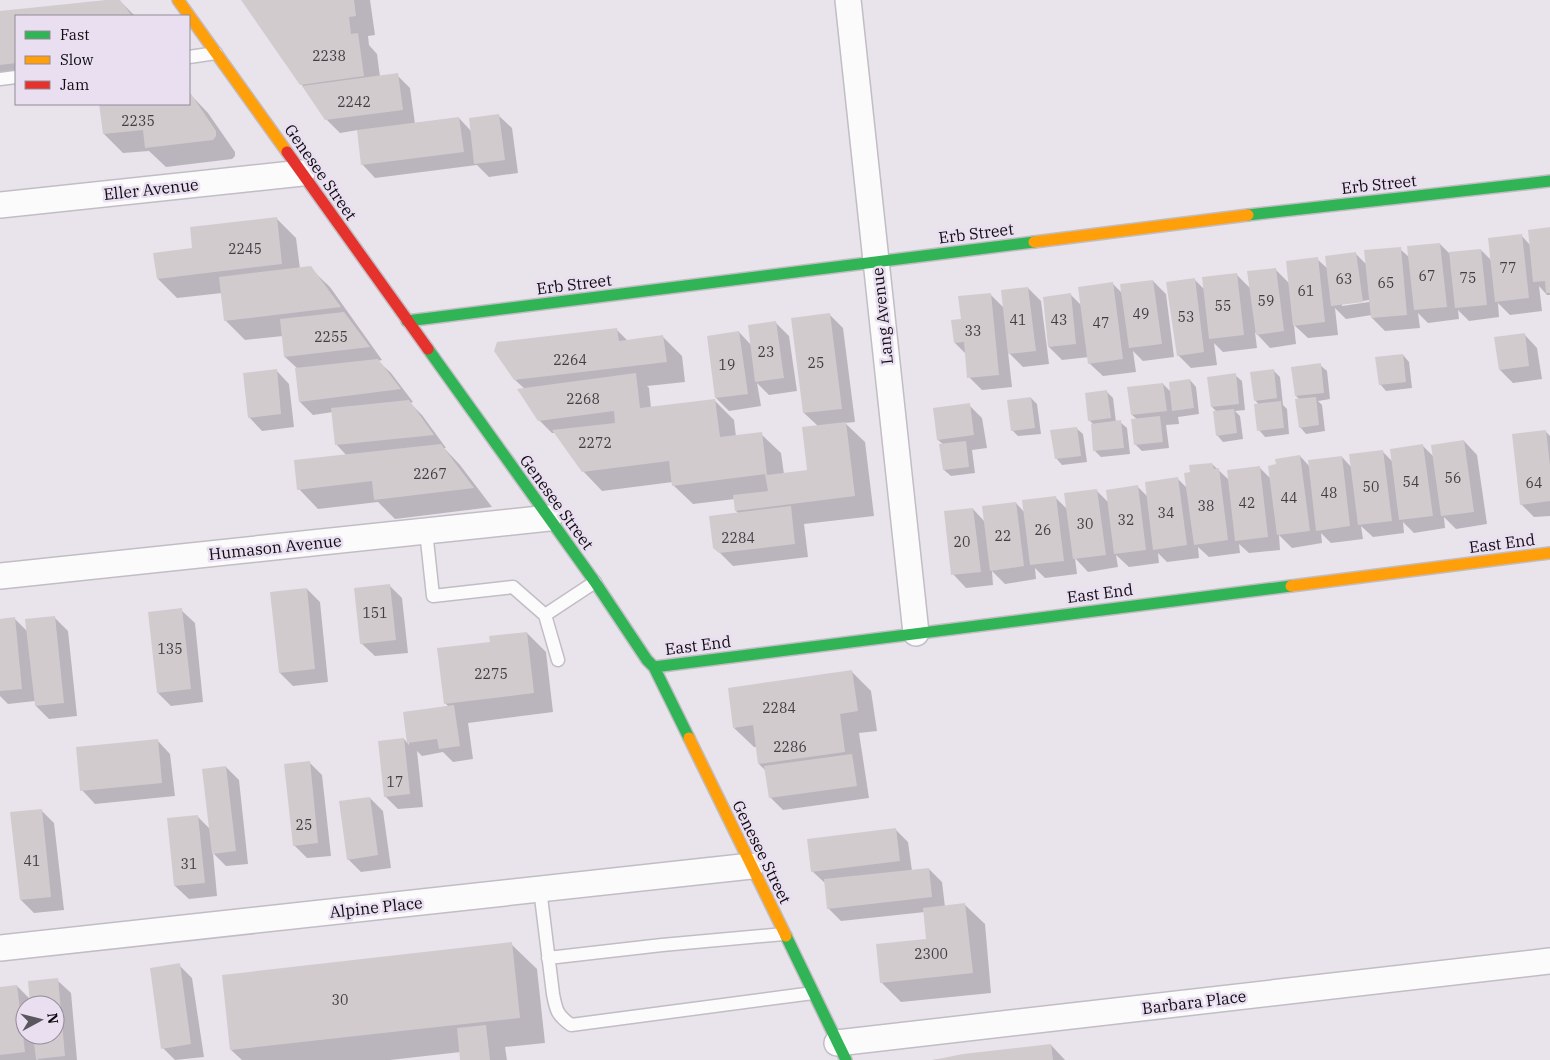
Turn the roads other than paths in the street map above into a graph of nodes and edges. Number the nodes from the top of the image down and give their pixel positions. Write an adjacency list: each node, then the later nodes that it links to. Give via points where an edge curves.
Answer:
1 (178, 0): 3 (street, Genesee Street)
2 (848, 0): 12 (street, Lang Avenue)
3 (189, 15)
4 (190, 17): 5 (street, Genesee Street)
5 (216, 53): 6 (lane); 9 (street, Genesee Street)
6 (190, 57)
7 (15, 77): 8 (lane)
8 (0, 79)
9 (302, 173): 11 (street, Eller Avenue); 13 (street, Genesee Street)
10 (1550, 180): 12 (street, Erb Street)
11 (0, 205)
12 (876, 262): 13 (street, Erb Street); 20 (street, Lang Avenue)
13 (407, 321): 14 (street, Genesee Street)
14 (549, 518): 15 (street, Humason Avenue); 18 (street, Genesee Street)
15 (426, 531): 17 (street, Humason Avenue); 19 (lane, via 433,596 513,587)
16 (1550, 553): 20 (street, East End)
17 (0, 576)
18 (595, 582): 19 (lane); 22 (street, Genesee Street)
19 (545, 615): 21 (lane)
20 (916, 633): 22 (street, East End)
21 (558, 660)
22 (654, 667): 23 (street, Genesee Street)
23 (751, 866): 24 (street, Alpine Place); 25 (street, Genesee Street)
24 (540, 889): 26 (street, Alpine Place); 27 (lane)
25 (784, 934): 27 (lane); 29 (street, Genesee Street)
26 (0, 948)
27 (548, 958): 29 (lane, via 556,1011 571,1025)
28 (1550, 961): 30 (street, Barbara Place)
29 (813, 993): 30 (street, Genesee Street)
30 (842, 1052)

